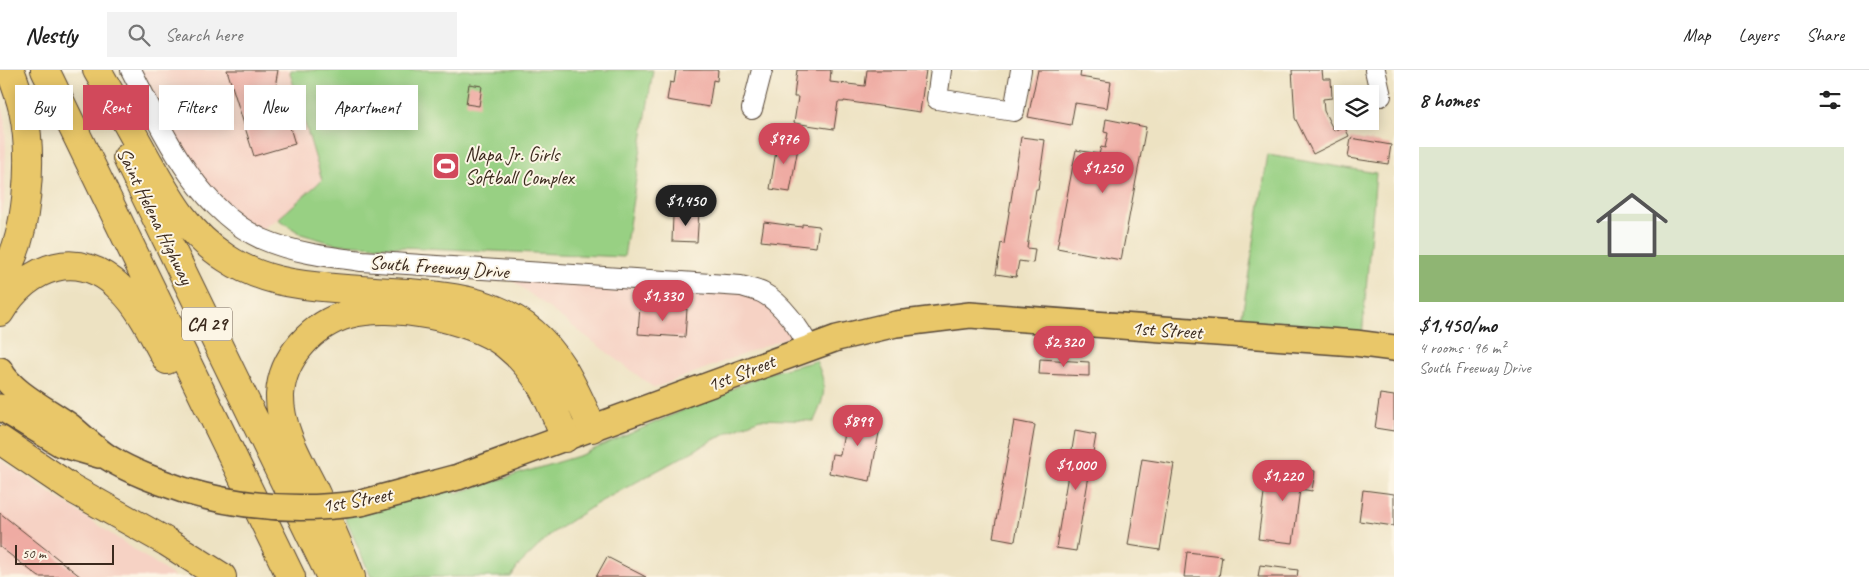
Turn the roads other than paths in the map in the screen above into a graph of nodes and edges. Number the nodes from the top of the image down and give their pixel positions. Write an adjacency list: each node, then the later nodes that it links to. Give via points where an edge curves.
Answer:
1 (10, 70): 12 (highway, via 23,110 28,166 26,200)
2 (45, 70): 24 (highway, Saint Helena Highway / CA 29)
3 (84, 70): 25 (highway, Saint Helena Highway / CA 29)
4 (97, 70): 19 (highway, via 176,211 213,249 241,267 274,281 442,296 492,307 513,317 549,350 577,393)
5 (131, 70): 15 (street, South Freeway Drive, via 184,166 201,189 235,222 262,239 321,256 362,262 741,286 763,293 779,306 802,332)
6 (762, 70): 11 (street)
7 (941, 70): 8 (street, via 937,99 1014,112)
8 (1021, 70)
9 (1375, 70): 10 (street)
10 (1381, 96)
11 (752, 109)
12 (7, 255): 13 (highway, via 7,270)
13 (0, 279)
14 (0, 312): 24 (highway, via 10,296 49,268 75,265 88,268 100,272 122,289 140,312)
15 (809, 347): 16 (main road, 1st Street, via 896,324 970,315); 19 (main road, 1st Street)
16 (1394, 348)
17 (0, 370): 22 (main road, 1st Street, via 18,389)
18 (0, 407): 22 (main road, 1st Street, via 61,444)
19 (592, 428): 20 (main road, 1st Street)
20 (566, 438): 22 (main road, 1st Street, bridge, via 435,484 361,503 317,508 234,503 150,478); 26 (highway, via 540,381 524,360 479,328 420,313 376,310 350,313 327,323 308,337 293,355 282,382 280,407 286,431)
21 (0, 440): 23 (highway, via 71,488 195,558)
22 (109, 457)
23 (222, 577)
24 (290, 577)
25 (331, 577)
26 (351, 577)

